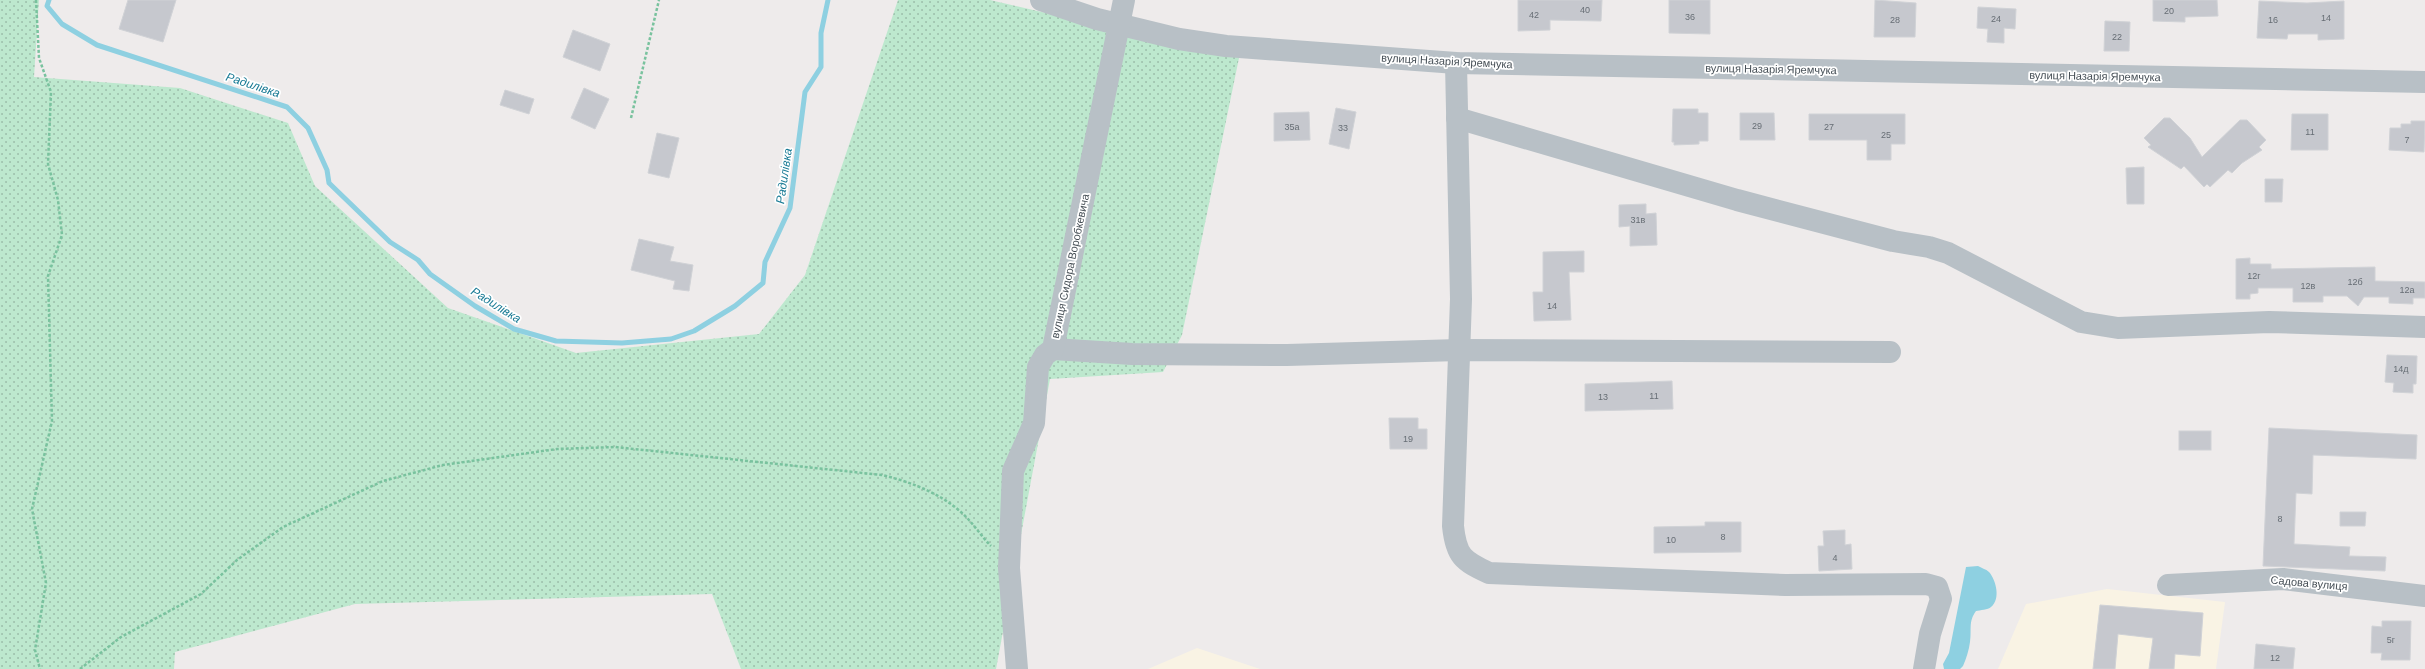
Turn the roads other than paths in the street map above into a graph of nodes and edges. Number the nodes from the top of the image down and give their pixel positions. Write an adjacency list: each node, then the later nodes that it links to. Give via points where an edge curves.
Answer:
1 (1042, 0): 3 (street, вулиця Назарія Яремчука)
2 (1124, 0): 3 (street, вулиця Сидора Воробкевича)
3 (1120, 24): 4 (street, вулиця Назарія Яремчука, via 1179,39 1226,46); 8 (street, вулиця Сидора Воробкевича)
4 (1456, 63): 5 (street, вулиця Назарія Яремчука); 6 (street)
5 (2425, 82)
6 (1457, 118): 7 (street, via 1737,200 1892,241 1948,253 2080,322 2118,328 2268,322); 9 (street, via 1461,299)
7 (2425, 326)
8 (1053, 349): 9 (street, via 1132,354 1271,355); 13 (street, вулиця Сидора Воробкевича, via 1045,355 1038,367 1034,423 1013,471 1009,568)
9 (1459, 350): 10 (street); 14 (street, via 1452,526 1455,546 1467,563 1489,573 1784,585 1937,587 1941,598 1930,634)
10 (1890, 352)
11 (2168, 585): 12 (street, Садова вулиця, via 2283,579)
12 (2425, 596)
13 (1017, 669)
14 (1924, 669)

